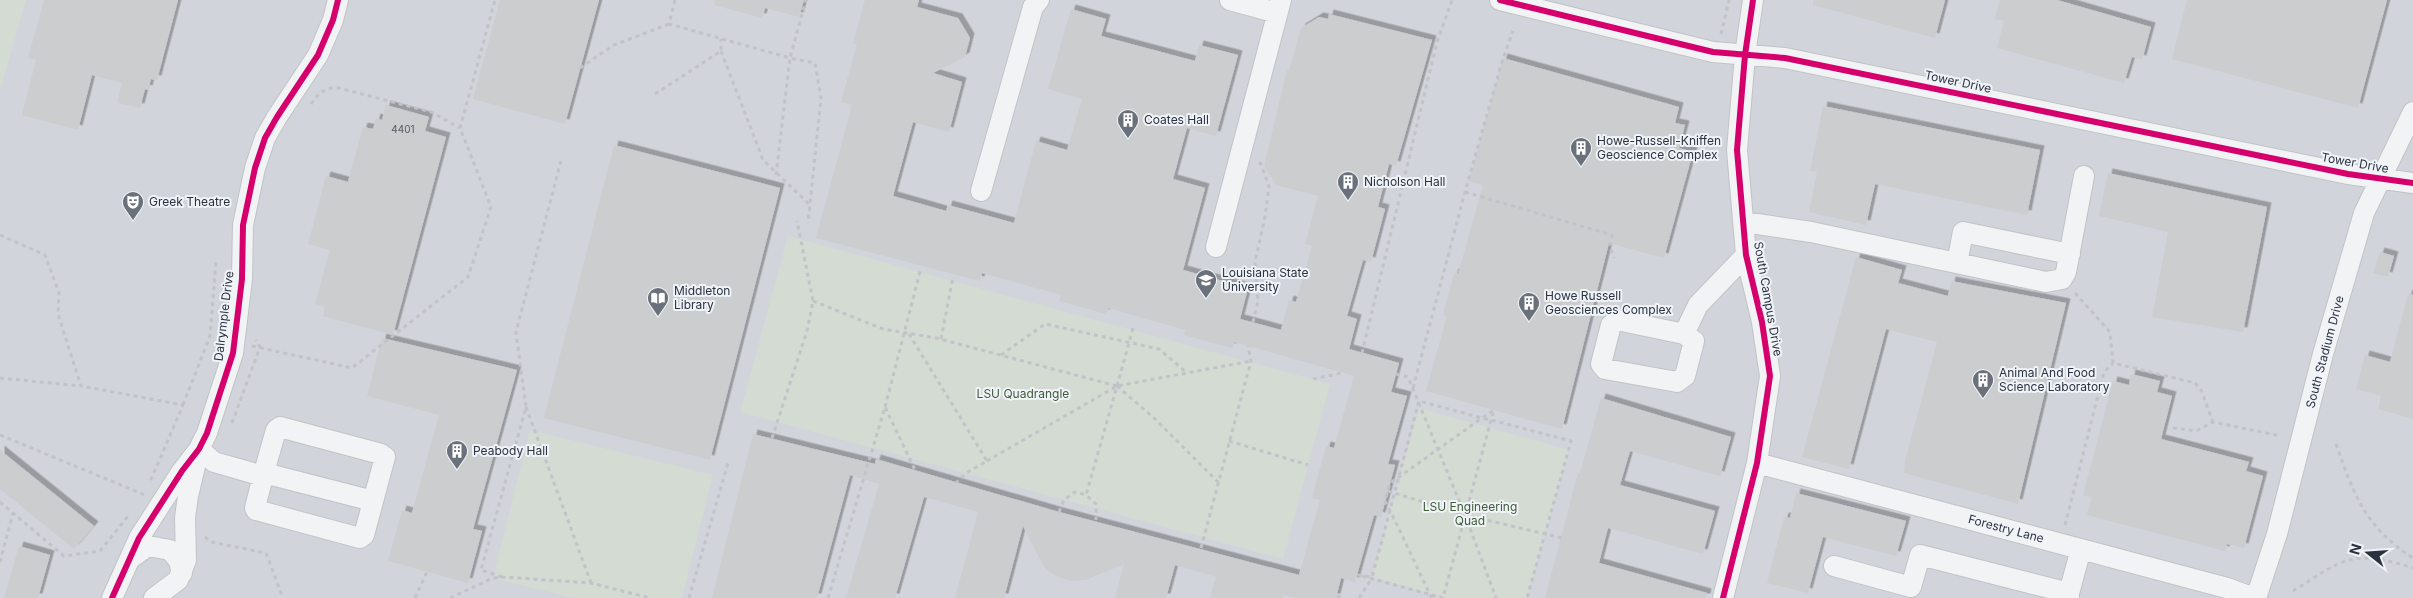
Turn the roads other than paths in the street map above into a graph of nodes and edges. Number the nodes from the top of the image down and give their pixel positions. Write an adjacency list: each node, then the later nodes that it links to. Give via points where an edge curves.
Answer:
1 (338, 0): 19 (street, Dalrymple Drive, via 318,55 265,138 255,168 242,225 242,279 234,342 219,400)
2 (1039, 0): 12 (street, via 1033,7)
3 (1230, 0): 6 (street)
4 (1500, 0): 7 (street, Tower Drive, via 1713,52)
5 (1753, 0): 7 (street, South Campus Drive)
6 (1279, 6): 14 (street)
7 (1745, 55): 10 (street, Tower Drive, via 1785,58); 13 (street, South Campus Drive, via 1737,150)
8 (2413, 112): 10 (street, South Stadium Drive)
9 (2084, 176): 15 (street)
10 (2380, 179): 11 (street, Tower Drive); 32 (street, South Stadium Drive, via 2364,213 2323,354 2277,534)
11 (2413, 183)
12 (982, 191)
13 (1744, 222): 16 (street, South Campus Drive); 17 (street, via 1811,232)
14 (1216, 247)
15 (2070, 254): 17 (street, via 2062,280 2046,282); 17 (street, via 1963,232)
16 (1746, 255): 18 (street, via 1698,305); 20 (street, South Campus Drive, via 1762,322 1770,376)
17 (1957, 263)
18 (1684, 334): 18 (street, via 1617,320 1611,325 1601,364 1605,369 1677,382 1685,376 1694,341)
19 (199, 449): 21 (street, via 214,462); 24 (street, Dalrymple Drive, via 149,523); 26 (street, Dalrymple Drive, via 185,518 186,560)
20 (1757, 463): 23 (street, Forestry Lane); 31 (street, South Campus Drive)
21 (264, 474): 22 (street); 22 (street, via 256,510 360,538 364,535); 22 (street, via 276,430 280,427 384,455)
22 (373, 501)
23 (2081, 549): 28 (street); 32 (street, Forestry Lane)
24 (130, 558): 26 (street, via 148,546 170,550 175,553); 29 (street, Dalrymple Drive)
25 (1834, 566): 27 (street)
26 (182, 574): 30 (street)
27 (1910, 592): 28 (street, via 1920,555)
28 (2069, 596)
29 (112, 598)
30 (154, 598)
31 (1723, 598)
32 (2255, 598)

